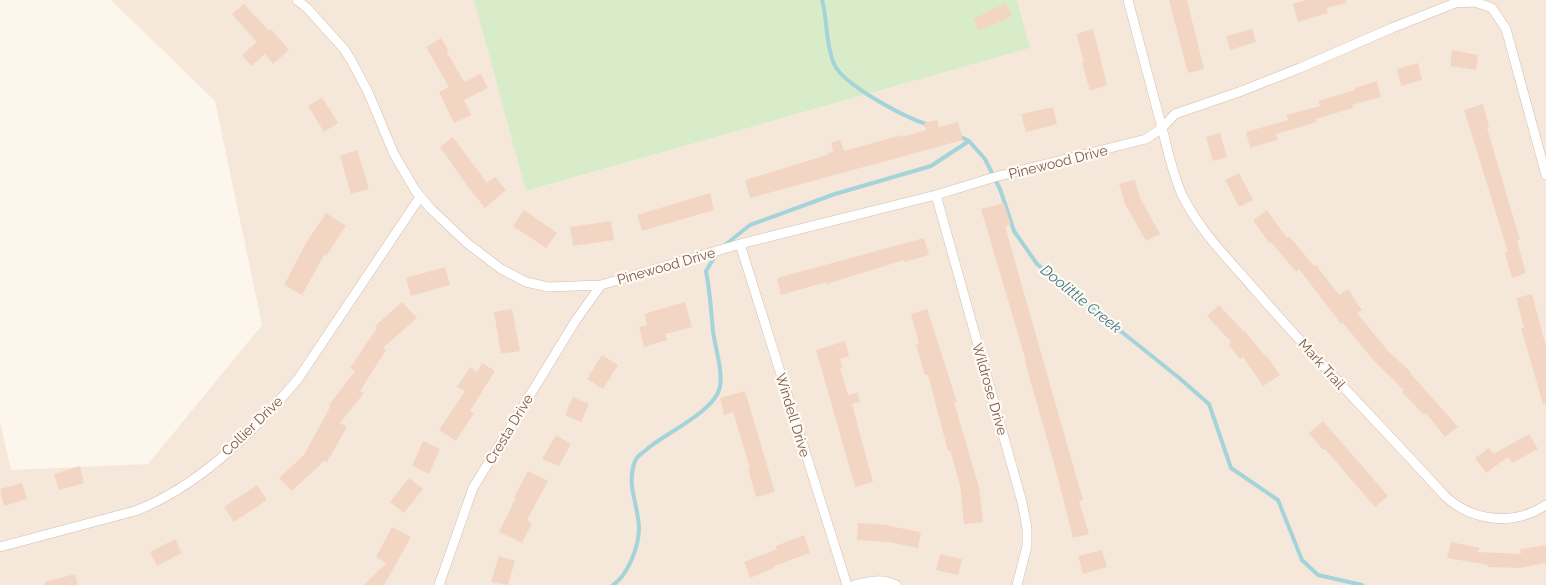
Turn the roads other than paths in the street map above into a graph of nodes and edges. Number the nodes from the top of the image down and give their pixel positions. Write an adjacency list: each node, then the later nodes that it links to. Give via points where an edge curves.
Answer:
1 (297, 0): 6 (street, Pinewood Drive, via 351,60 394,154)
2 (1128, 0): 3 (street, Mark Trail)
3 (1162, 128): 4 (street, via 1175,114 1239,92 1455,4 1474,2 1492,8 1506,29); 5 (street, Pinewood Drive, via 1146,139); 9 (street, Mark Trail, via 1183,196 1214,243 1446,497 1456,506 1494,519 1520,516)
4 (1546, 175)
5 (936, 195): 7 (street, Pinewood Drive); 15 (street, Wildrose Drive, via 1022,502 1027,546)
6 (420, 197): 8 (street, Pinewood Drive, via 466,243 515,277 548,287); 10 (street, Collier Drive, via 298,379 275,406 209,466 156,503)
7 (740, 244): 8 (street, Pinewood Drive); 12 (street, Windell Drive)
8 (601, 285): 11 (street, Cresta Drive, via 473,488)
9 (1546, 504)
10 (0, 547)
11 (440, 585)
12 (847, 585)
13 (854, 585): 14 (street, via 870,581)
14 (896, 585)
15 (1016, 585)

